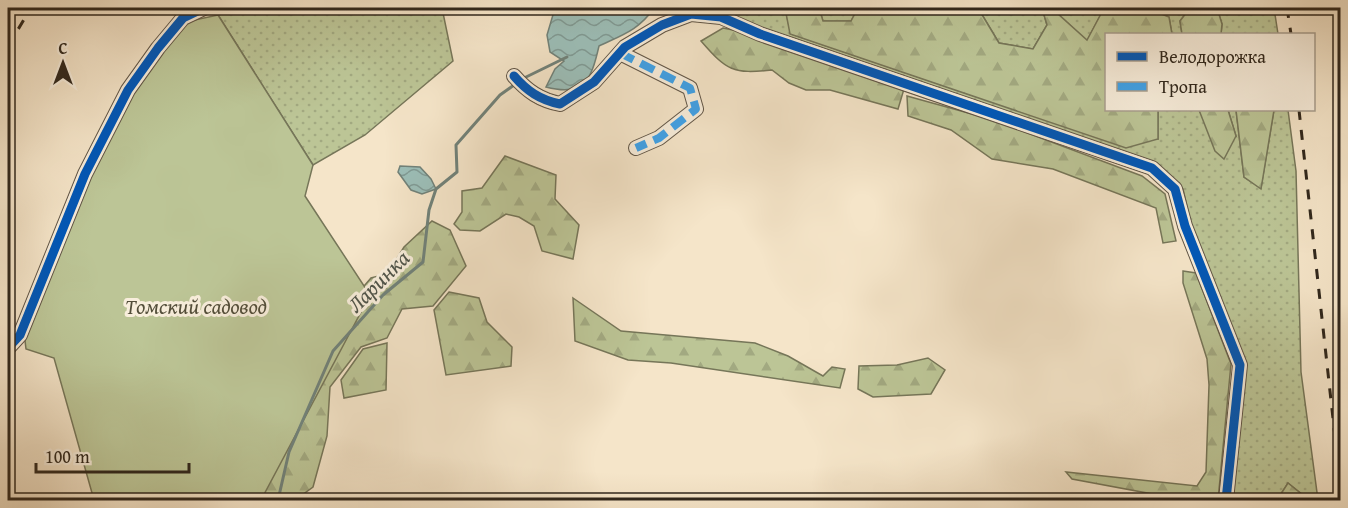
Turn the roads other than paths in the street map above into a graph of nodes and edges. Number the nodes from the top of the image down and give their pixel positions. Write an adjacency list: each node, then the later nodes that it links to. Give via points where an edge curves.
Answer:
1 (204, 8): 5 (street, via 183,18 128,90 85,174 20,335)
2 (620, 53): 3 (street, via 594,82 560,104 545,101); 4 (street, via 690,88 696,109 659,138); 6 (street, via 662,25 691,14 721,17 759,34 1152,168 1174,189 1240,365)
3 (518, 82)
4 (636, 148)
5 (8, 348)
6 (1226, 501)

